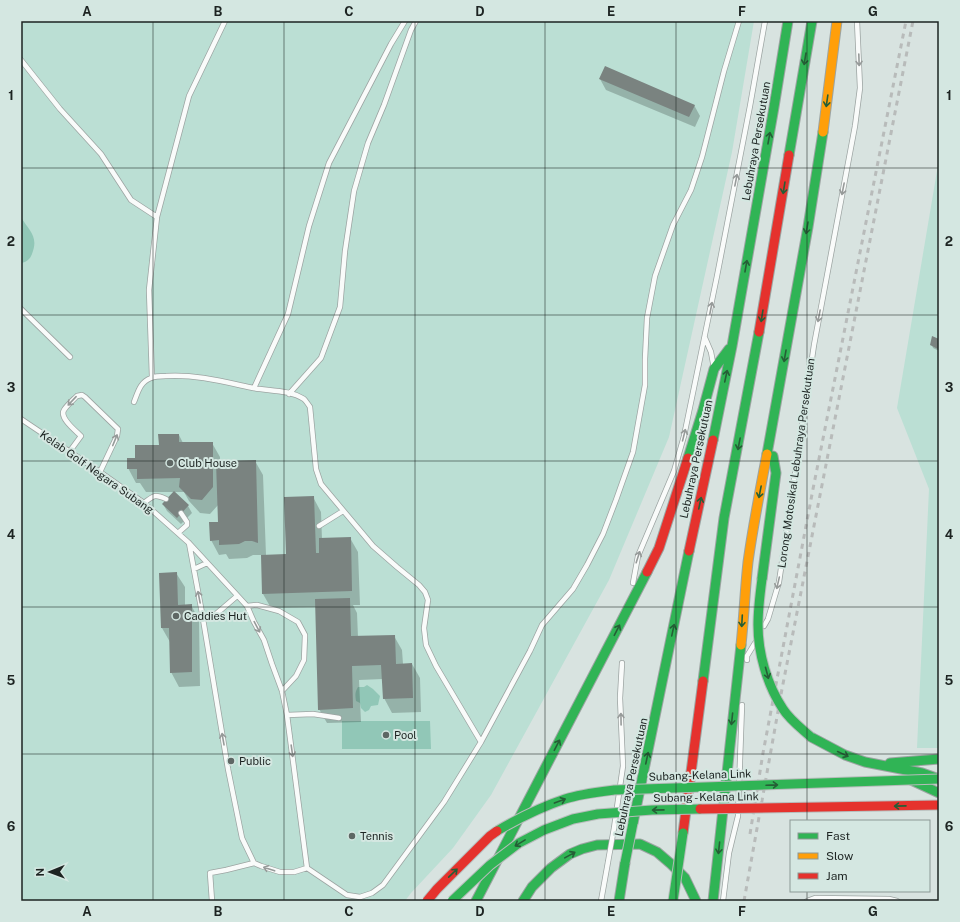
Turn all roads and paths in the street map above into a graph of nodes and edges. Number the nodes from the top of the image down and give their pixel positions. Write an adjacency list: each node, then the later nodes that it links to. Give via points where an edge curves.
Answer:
1 (225, 21): 13 (lane, via 189,96)
2 (405, 21): 20 (lane, via 329,163 309,226 288,314)
3 (416, 21): 21 (lane, via 368,144 354,191 340,307 321,358)
4 (739, 21): 46 (lane, via 696,177 673,225 655,276 647,318 645,385 633,452 616,500 587,565 573,589 542,625)
5 (765, 21): 15 (lane, one-way to 5)
6 (788, 21): 16 (main road, Lebuhraya Persekutuan, one-way to 6)
7 (812, 21): 65 (main road, one-way to 65, bridge, via 754,363 724,518)
8 (837, 21): 11 (main road)
9 (858, 21): 40 (lane, Lorong Motosikal Lebuhraya Persekutuan, one-way to 40, via 860,88 855,126 814,345 779,582 768,619 747,656)
10 (840, 37): 11 (lane)
11 (833, 58): 24 (main road, one-way to 24, via 816,176)
12 (21, 60): 13 (lane, via 100,154 131,200)
13 (157, 217): 19 (lane, via 149,290)
14 (21, 309): 17 (lane)
15 (705, 338): 18 (lane); 36 (lane, one-way to 15, via 638,556 674,471)
16 (732, 346): 18 (main road); 64 (main road, Lebuhraya Persekutuan, one-way to 16, bridge)
17 (70, 357)
18 (714, 369): 54 (main road, one-way to 18, via 659,548)
19 (152, 377): 20 (lane, via 179,375 221,380); 22 (lane, via 142,383)
20 (254, 388): 21 (lane)
21 (290, 394): 29 (lane, via 305,400 310,406 316,469 321,484)
22 (134, 402)
23 (21, 419): 25 (lane, Kelab Golf Negara Subang)
24 (770, 440): 48 (main road, one-way to 48, bridge, via 776,473 758,630 767,676 784,711 811,737 845,755); 67 (main road, one-way to 67, bridge, via 752,534 743,604)
25 (70, 451): 26 (lane, Kelab Golf Negara Subang); 26 (lane, one-way to 25, via 118,429 82,395 77,396 62,415 81,436)
26 (100, 472): 28 (lane, Kelab Golf Negara Subang)
27 (166, 500): 28 (lane, via 155,495)
28 (144, 503): 32 (lane, Kelab Golf Negara Subang)
29 (343, 511): 31 (lane); 46 (lane, via 373,546 424,592 428,600 424,628 426,645)
30 (181, 513): 32 (lane, via 187,522)
31 (319, 526)
32 (178, 533): 33 (lane, Kelab Golf Negara Subang)
33 (189, 543): 34 (lane, Kelab Golf Negara Subang); 35 (lane)
34 (207, 563): 35 (lane); 37 (lane, Kelab Golf Negara Subang)
35 (194, 569): 52 (lane, one-way to 35, via 242,838)
36 (631, 595)
37 (237, 596): 38 (lane, Kelab Golf Negara Subang); 39 (lane)
38 (247, 606): 42 (lane, one-way to 42, via 264,640); 42 (lane, via 257,605 279,611 298,622 305,636 304,660 296,676)
39 (216, 614)
40 (746, 663)
41 (622, 664): 63 (lane, one-way to 41, bridge, via 623,766 620,698)
42 (282, 691): 44 (lane)
43 (743, 696): 68 (lane, via 738,816 729,853)
44 (287, 715): 45 (lane, via 313,714); 53 (lane, one-way to 53)
45 (339, 718)
46 (481, 742): 55 (lane, via 444,802 383,885 372,893 360,897)
47 (939, 759): 48 (main road)
48 (877, 764): 49 (main road); 50 (main road)
49 (939, 779): 58 (main road, Subang-Kelana Link, one-way to 49, bridge, via 490,836 538,809 566,799 614,790)
50 (939, 793)
51 (939, 805): 59 (main road, Subang - Kelana Link, one-way to 59, bridge, via 652,810 598,814 573,819 518,843)
52 (254, 863): 53 (lane, one-way to 52, via 294,872 280,872); 56 (lane, via 210,873)
53 (307, 868): 55 (lane)
54 (481, 892): 60 (main road); 61 (main road)
55 (347, 895): 57 (lane)
56 (212, 901)
57 (346, 901)
58 (426, 901)
59 (452, 901)
60 (471, 901)
61 (476, 901)
62 (523, 901): 66 (main road, one-way to 66, via 532,887 570,854 597,845 640,844 656,852 685,878)
63 (601, 901)
64 (619, 901)
65 (673, 901)
66 (696, 901)
67 (713, 901)
68 (723, 901)
69 (807, 901): 70 (lane, via 815,898)
70 (897, 901)

